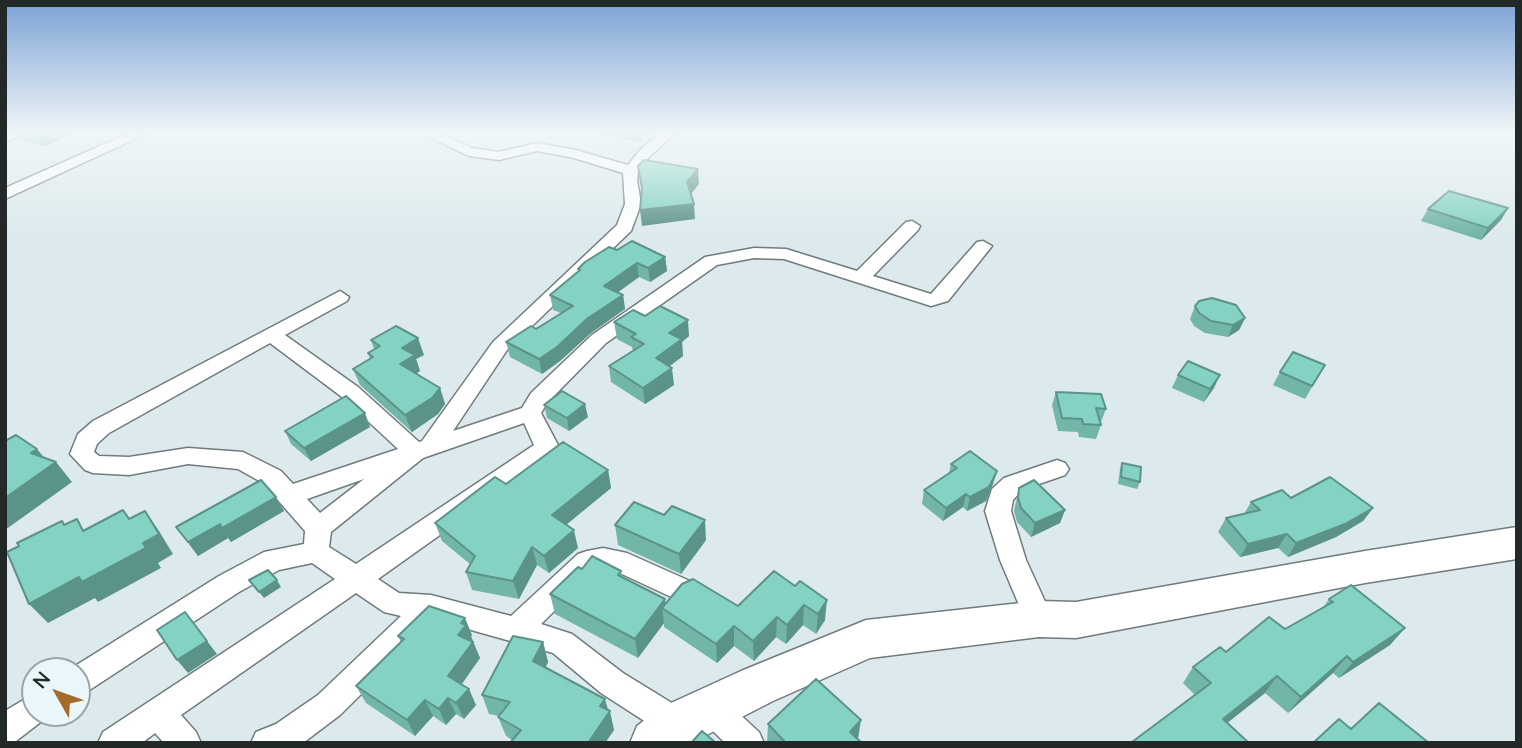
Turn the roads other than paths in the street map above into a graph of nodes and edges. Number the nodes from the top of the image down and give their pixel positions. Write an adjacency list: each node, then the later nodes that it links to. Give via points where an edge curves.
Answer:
1 (65, 167): 5 (street)
2 (618, 167): 4 (street)
3 (634, 167): 4 (street)
4 (631, 171): 12 (street, via 633,204 625,227 500,346)
5 (5, 194)
6 (912, 226): 8 (street)
7 (983, 246): 8 (street, via 941,298 932,300)
8 (861, 277): 11 (street, via 769,252 711,261 581,354)
9 (340, 297): 10 (street)
10 (271, 334): 12 (street); 14 (street, via 101,427 86,440 82,454 93,464 129,466 188,456 243,461 272,477)
11 (530, 413): 12 (street); 17 (street, via 547,447)
12 (423, 449): 14 (street); 15 (street)
13 (1057, 469): 20 (street, via 1013,484 1001,496 998,511)
14 (290, 495): 15 (street)
15 (317, 540): 17 (street); 22 (street, via 229,584)
16 (1517, 543): 20 (main road, via 1076,620)
17 (356, 580): 19 (street, via 394,604); 23 (street)
18 (682, 590): 21 (street, via 627,564 603,559 587,562)
19 (431, 607): 21 (street); 29 (street, via 329,705 287,735)
20 (1039, 619): 25 (main road, via 866,639)
21 (516, 630): 25 (street, via 562,643 612,683)
22 (91, 672)
23 (158, 713): 27 (street); 28 (street)
24 (21, 718): 26 (street)
25 (681, 725): 30 (street)
26 (5, 730)
27 (114, 743)
28 (185, 743)
29 (267, 743)
30 (748, 743)

